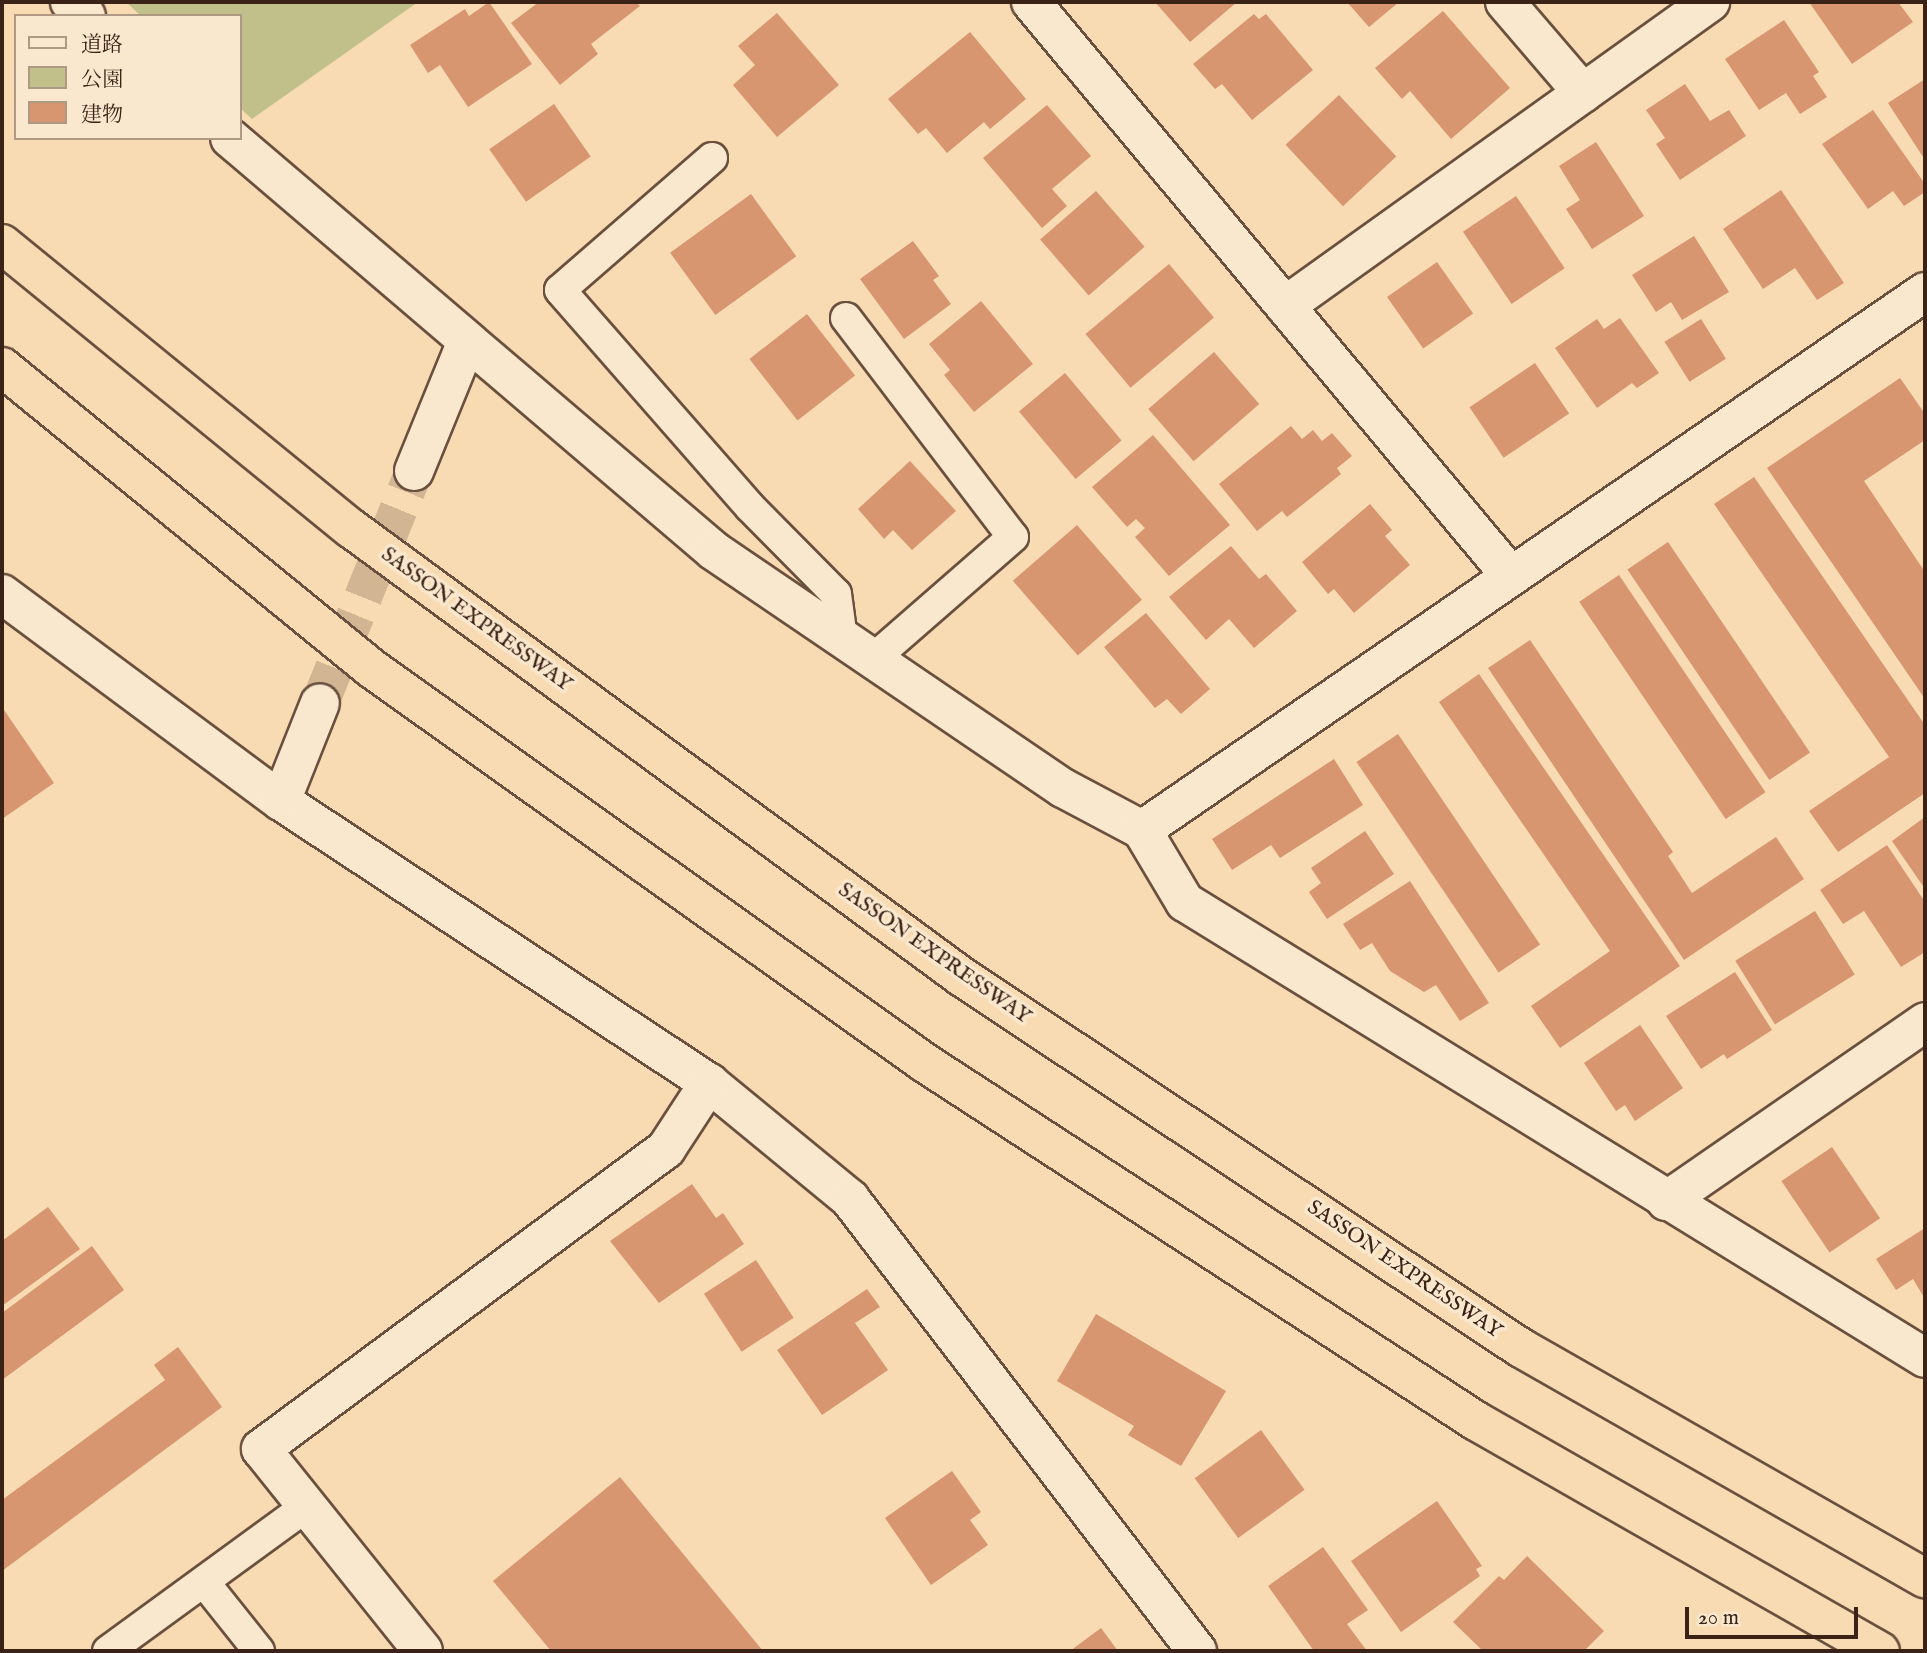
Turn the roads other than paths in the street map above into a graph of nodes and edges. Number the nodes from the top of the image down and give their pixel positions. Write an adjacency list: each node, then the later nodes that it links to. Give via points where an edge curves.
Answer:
1 (70, 2): 5 (street)
2 (1031, 2): 11 (street)
3 (1505, 2): 6 (street)
4 (1710, 2): 6 (street)
5 (84, 14)
6 (1583, 93): 11 (street)
7 (232, 140): 13 (street)
8 (712, 158): 18 (lane, via 560,290 750,507 836,594)
9 (2, 244): 27 (highway, SASSON EXPRESSWAY, via 352,529 961,977 1521,1348)
10 (1925, 292): 16 (street)
11 (1285, 306): 16 (street)
12 (846, 318): 18 (lane, via 1013,537)
13 (467, 341): 15 (street); 18 (street, via 714,551)
14 (2, 367): 33 (highway, via 371,668 925,1063 1476,1421)
15 (414, 471)
16 (1511, 576): 21 (street)
17 (2, 594): 20 (street)
18 (858, 649): 21 (street, via 1063,788)
19 (320, 703): 20 (street)
20 (281, 801): 23 (street)
21 (1142, 830): 24 (street, via 1185,902)
22 (1925, 1022): 24 (street)
23 (709, 1083): 26 (street, via 666,1149 261,1449); 32 (street, via 850,1199)
24 (1666, 1201): 25 (street)
25 (1925, 1358)
26 (307, 1506): 28 (lane); 31 (street)
27 (1924, 1577)
28 (204, 1582): 29 (lane); 30 (lane)
29 (108, 1651)
30 (258, 1651)
31 (423, 1651)
32 (1197, 1651)
33 (1880, 1651)

